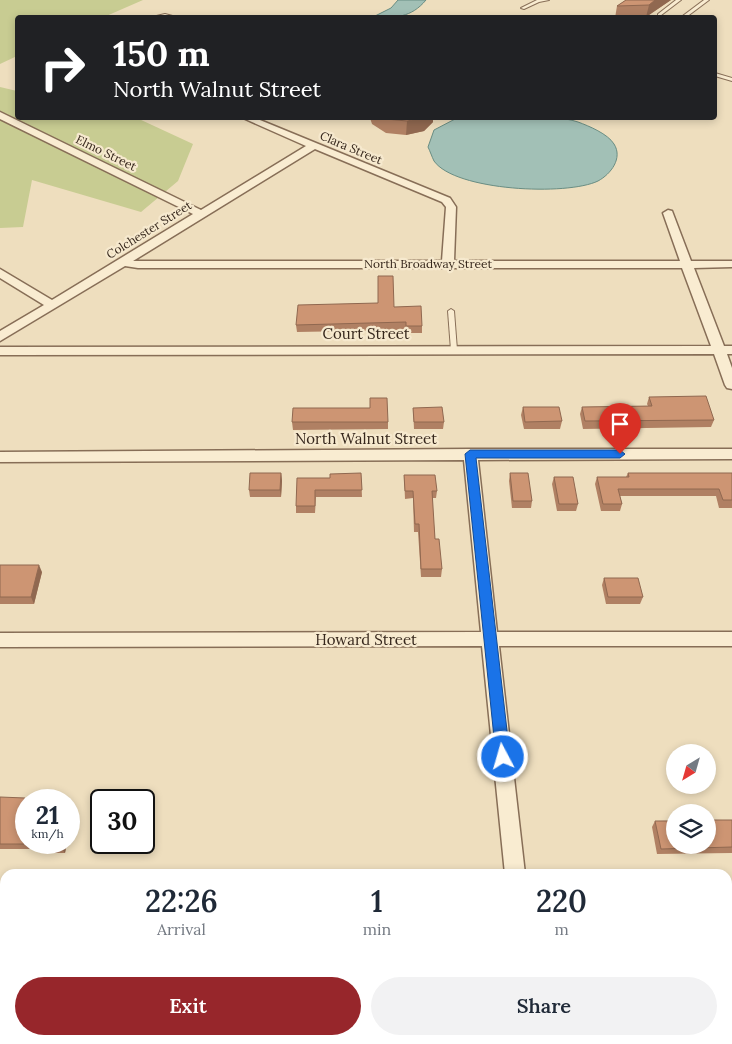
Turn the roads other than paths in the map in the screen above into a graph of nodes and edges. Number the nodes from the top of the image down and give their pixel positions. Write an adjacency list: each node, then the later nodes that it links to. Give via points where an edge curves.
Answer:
1 (547, 0): 4 (lane)
2 (679, 0): 5 (lane)
3 (707, 0): 6 (lane)
4 (523, 8)
5 (659, 15)
6 (686, 15)
7 (717, 75): 8 (lane)
8 (732, 80)
9 (0, 116): 13 (street, Elmo Street)
10 (253, 120): 11 (street, Clara Street)
11 (313, 146): 13 (street, Colchester Street); 15 (street, Clara Street, via 446,200 450,207)
12 (668, 213): 17 (street)
13 (201, 214): 14 (street, Colchester Street)
14 (123, 262): 15 (street, North Broadway Street, via 138,265); 19 (street, Colchester Street)
15 (448, 264): 17 (street, North Broadway Street)
16 (732, 264): 17 (street, North Broadway Street)
17 (687, 265): 23 (street)
18 (0, 273): 19 (street)
19 (52, 305): 21 (street, Colchester Street)
20 (451, 311): 22 (lane)
21 (0, 337)
22 (454, 350): 23 (street, Court Street); 24 (street, Court Street)
23 (726, 350): 25 (street)
24 (0, 351)
25 (732, 385)
26 (470, 454): 27 (street, North Walnut Street); 28 (street, North Walnut Street); 31 (street)
27 (732, 454)
28 (0, 457)
29 (732, 639): 31 (street, Howard Street)
30 (0, 640): 31 (street, Howard Street)
31 (491, 640): 32 (street)
32 (514, 869)

